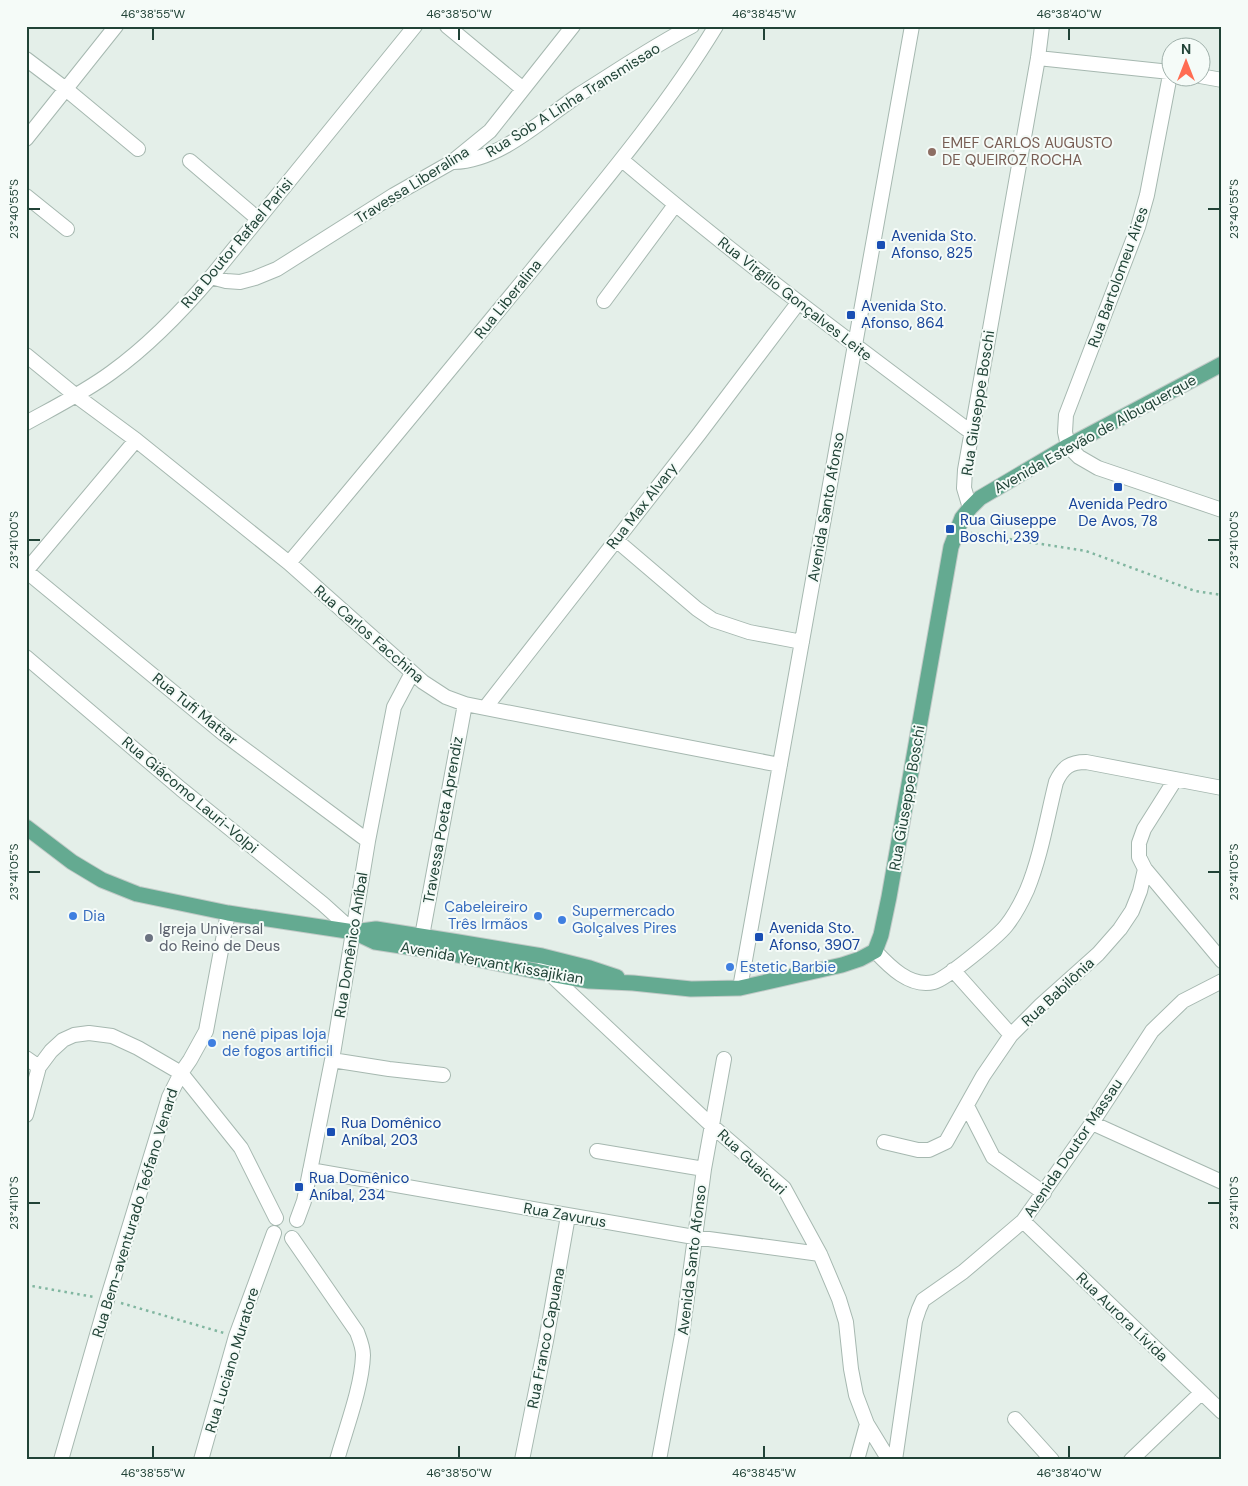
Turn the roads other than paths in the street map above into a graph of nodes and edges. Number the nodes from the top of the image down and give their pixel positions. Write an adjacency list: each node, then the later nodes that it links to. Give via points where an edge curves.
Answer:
1 (116, 26): 14 (street)
2 (415, 26): 22 (street, Rua Doutor Rafael Parisi)
3 (447, 26): 13 (street)
4 (573, 26): 13 (street, Travessa Liberalina)
5 (692, 26): 19 (street, Rua Sob A Linha Transmissao, via 495,151 481,158)
6 (912, 26): 27 (street, Avenida Santo Afonso)
7 (1042, 26): 9 (street, Rua Giuseppe Boschi)
8 (711, 28): 17 (street, Rua Liberalina, via 701,52)
9 (1038, 58): 11 (street); 32 (street, Rua Giuseppe Boschi)
10 (26, 59): 14 (street)
11 (1160, 73)
12 (1167, 88): 34 (street, Rua Bartolomeu Aires, via 1138,227 1066,415)
13 (523, 89): 19 (street, Travessa Liberalina, via 490,131)
14 (66, 90): 15 (street); 16 (street)
15 (26, 138)
16 (138, 149)
17 (622, 160): 21 (street, Rua Virgílio Gonçalves Leite); 38 (street, Rua Liberalina)
18 (190, 161): 22 (street)
19 (452, 162): 24 (street, Travessa Liberalina, via 277,269 240,282)
20 (26, 196): 23 (street)
21 (675, 205): 25 (street); 26 (street, Rua Virgílio Gonçalves Leite)
22 (258, 219): 24 (street, Rua Doutor Rafael Parisi)
23 (67, 229)
24 (211, 276): 30 (street, Rua Doutor Rafael Parisi, via 144,345 113,372)
25 (604, 301)
26 (798, 303): 27 (street, Rua Virgílio Gonçalves Leite); 37 (street, Rua Max Alvary)
27 (854, 345): 32 (street, Rua Virgílio Gonçalves Leite); 40 (street, Avenida Santo Afonso)
28 (26, 355): 30 (street, Rua Carlos Facchina)
29 (1222, 364): 34 (main road, Avenida Estevão de Albuquerque)
30 (75, 395): 31 (street, Rua Doutor Rafael Parisi); 33 (street, Rua Carlos Facchina)
31 (26, 423)
32 (972, 433): 35 (street, Rua Giuseppe Boschi, via 964,488)
33 (136, 440): 38 (street, Rua Carlos Facchina); 39 (street)
34 (1068, 446): 35 (main road, Avenida Estevão de Albuquerque, via 980,498); 36 (street, via 1079,458 1098,468)
35 (970, 508): 54 (main road, Rua Giuseppe Boschi, via 962,518 951,547 889,897)
36 (1222, 510)
37 (616, 540): 40 (street, via 713,620 749,632); 44 (street, Rua Max Alvary)
38 (288, 563): 42 (street, Rua Carlos Facchina)
39 (26, 571): 49 (street, Rua Tufi Mattar, via 224,734)
40 (802, 642): 45 (street, Avenida Santo Afonso)
41 (26, 657): 52 (street, Rua Giácomo Lauri-Volpi)
42 (412, 672): 43 (street, Rua Carlos Facchina, via 446,697); 49 (street, Rua Domênico Aníbal, via 394,707)
43 (465, 704): 44 (street, Rua Carlos Facchina); 53 (street, Travessa Poeta Aprendiz)
44 (485, 708): 45 (street, Rua Carlos Facchina)
45 (780, 765): 61 (street, Avenida Santo Afonso)
46 (1175, 780): 47 (street); 50 (street, Rua Babilônia, via 1144,829 1139,843 1139,857); 57 (street, via 1086,762 1068,765 1056,782 1029,882 1014,914 1006,926)
47 (1222, 788)
48 (26, 827): 51 (main road, Avenida Yervant Kissajikian, via 102,880 137,894)
49 (368, 840): 52 (street, Rua Domênico Aníbal)
50 (1144, 869): 56 (street); 62 (street, Rua Babilônia, via 1132,911 1120,929 1098,954)
51 (228, 913): 52 (main road, Avenida Yervant Kissajikian); 67 (street, Rua Bem-aventurado Teófano Venard, via 206,1030)
52 (354, 932): 53 (main road, Avenida Yervant Kissajikian, via 376,929); 58 (main road, Avenida Yervant Kissajikian, via 375,942); 65 (street, Rua Domênico Aníbal)
53 (422, 936): 55 (main road, Avenida Yervant Kissajikian)
54 (875, 951): 57 (street, via 898,973 922,982 934,982); 61 (main road, Avenida Yervant Kissajikian, via 842,965)
55 (542, 956): 58 (street); 60 (main road, Avenida Yervant Kissajikian)
56 (1222, 961)
57 (954, 970): 62 (street)
58 (550, 974): 60 (main road, Avenida Yervant Kissajikian, via 589,981); 72 (street, Rua Guaicuri)
59 (1222, 981): 71 (street, Avenida Doutor Massau, via 1182,1001 1152,1031)
60 (632, 983): 61 (main road, Avenida Yervant Kissajikian, via 691,989)
61 (740, 988)
62 (1011, 1035): 69 (street, Rua Babilônia)
63 (26, 1058): 66 (street)
64 (724, 1059): 72 (street, Avenida Santo Afonso)
65 (332, 1060): 68 (street); 76 (street, Rua Domênico Aníbal)
66 (39, 1067): 67 (street, via 63,1040 89,1033 112,1036); 70 (street)
67 (181, 1072): 80 (street, via 241,1148); 91 (street, Rua Bem-aventurado Teófano Venard, via 162,1117)
68 (443, 1075)
69 (967, 1106): 73 (street, Rua Babilônia, via 946,1142 934,1149 918,1150); 78 (street, via 993,1157)
70 (26, 1115)
71 (1092, 1123): 77 (street); 78 (street, Avenida Doutor Massau)
72 (711, 1125): 75 (street, Avenida Santo Afonso); 86 (street, Rua Guaicuri, via 784,1188)
73 (884, 1142)
74 (597, 1151): 75 (street)
75 (704, 1169): 84 (street, Avenida Santo Afonso)
76 (310, 1170): 79 (street, Rua Zavurus); 81 (street, Rua Domênico Aníbal)
77 (1222, 1182)
78 (1044, 1193): 82 (street, Avenida Doutor Massau)
79 (568, 1216): 84 (street, Rua Zavurus); 94 (street, Rua Franco Capuana)
80 (276, 1218): 81 (street, via 285,1214); 83 (street, via 272,1227)
81 (297, 1220): 85 (street, via 298,1226)
82 (1023, 1221): 87 (street, Rua Aurora Lívida); 98 (street, Avenida Doutor Massau, via 963,1272 923,1300 918,1309)
83 (274, 1233): 85 (street, via 285,1240); 92 (street, Rua Luciano Muratore, via 236,1336)
84 (694, 1237): 86 (street, Rua Zavurus); 95 (street, Avenida Santo Afonso, via 682,1335)
85 (292, 1238): 93 (street, via 357,1332 361,1344 360,1377)
86 (820, 1254): 90 (street, Rua Guaicuri, via 846,1322 852,1376)
87 (1201, 1393): 88 (street, Rua Aurora Lívida); 100 (street)
88 (1222, 1412)
89 (1015, 1419): 99 (street)
90 (867, 1424): 96 (street); 97 (street, Rua Guaicuri)
91 (62, 1460)
92 (202, 1460)
93 (338, 1460)
94 (522, 1460)
95 (659, 1460)
96 (857, 1460)
97 (889, 1460)
98 (894, 1460)
99 (1052, 1460)
100 (1132, 1460)

